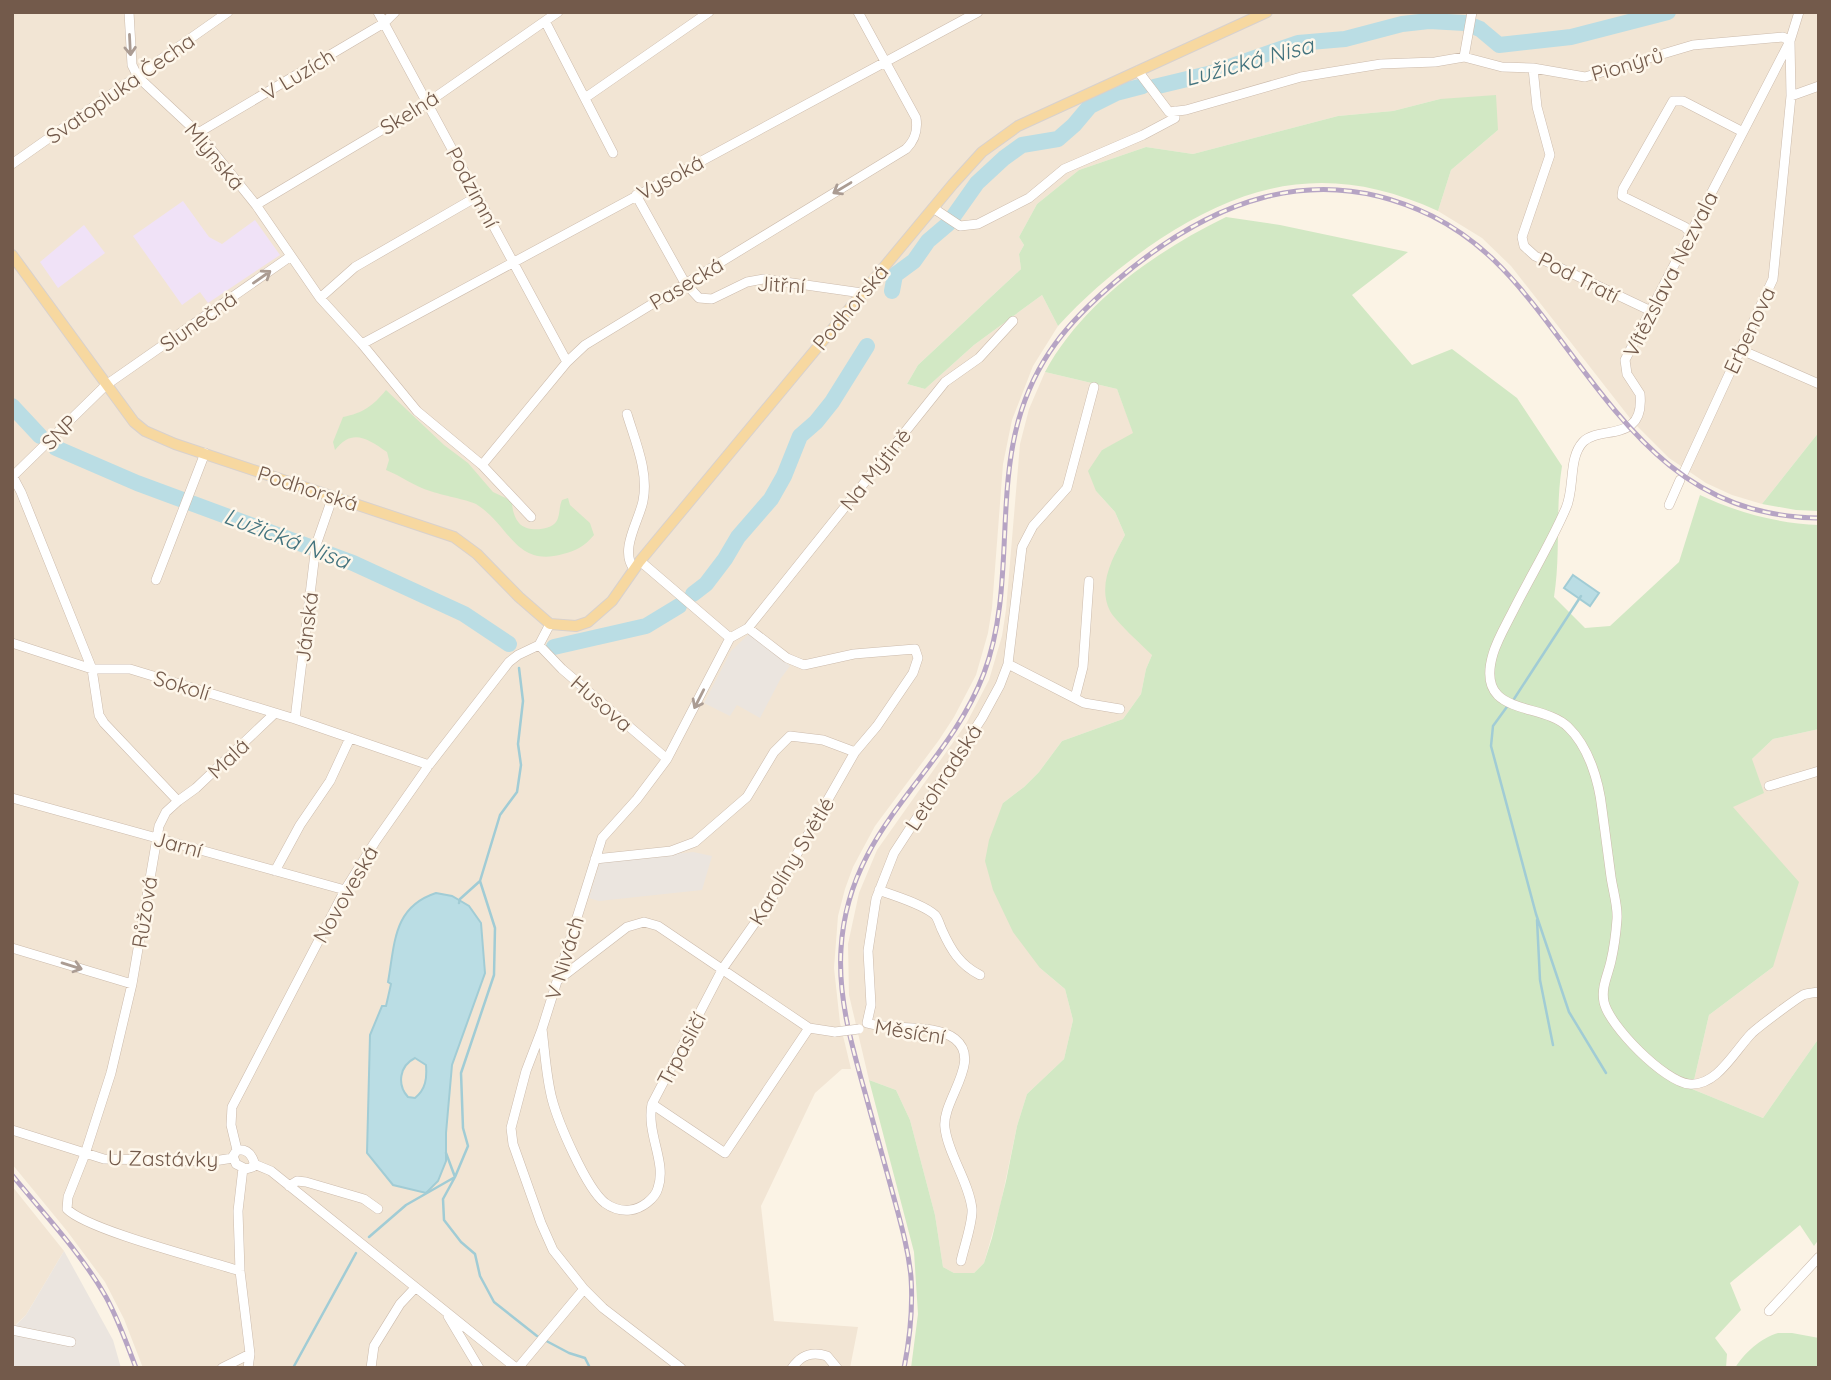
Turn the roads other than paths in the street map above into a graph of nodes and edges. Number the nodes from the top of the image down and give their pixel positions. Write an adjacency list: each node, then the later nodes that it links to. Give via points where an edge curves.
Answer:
1 (129, 12): 19 (street, one-way to 19, via 132,65)
2 (228, 12): 19 (street, Svatopluka Čecha)
3 (378, 12): 13 (street, Podzimní)
4 (395, 12): 13 (street, V Luzích)
5 (558, 12): 11 (street, Skelná)
6 (709, 12): 22 (street)
7 (858, 12): 16 (street)
8 (978, 12): 16 (street, Vysoká)
9 (1267, 12): 18 (main road, Podhorská)
10 (1799, 12): 14 (street)
11 (545, 20): 22 (street); 23 (street, Skelná)
12 (1472, 21): 15 (street)
13 (384, 23): 23 (street, Podzimní); 26 (street, V Luzích)
14 (1790, 41): 17 (street, Pionýrů, via 1783,37 1693,45 1585,78); 21 (street, Erbenova); 25 (street, Vítězslava Nezvala)
15 (1464, 57): 17 (street, Pionýrů); 24 (street, Pionýrů, via 1301,77)
16 (885, 63): 29 (street, Vysoká); 37 (street, Pasecká, one-way to 37, via 916,118 912,143)
17 (1533, 68): 40 (street, Pod Tratí, via 1537,107 1550,155 1522,237 1524,246 1535,256)
18 (1138, 71): 24 (street, via 1164,108); 32 (main road, Podhorská, via 1003,135 982,152)
19 (138, 77): 26 (street, Mlýnská); 28 (street, Svatopluka Čecha)
20 (1819, 86): 21 (street)
21 (1791, 96): 43 (street, Erbenova, via 1773,279)
22 (585, 98): 27 (street)
23 (427, 103): 30 (street, Podzimní); 31 (street, Skelná)
24 (1175, 111): 32 (street, Pionýrů, via 1174,118 1065,169 1029,198 978,225 954,223)
25 (1743, 132): 33 (street, Vítězslava Nezvala); 33 (street, via 1683,101 1673,101 1623,189 1622,196)
26 (198, 133): 31 (street, Mlýnská)
27 (613, 153)
28 (12, 164)
29 (636, 195): 36 (street, Vysoká); 37 (street)
30 (478, 196): 36 (street, Podzimní); 39 (street, via 364,261)
31 (256, 205): 35 (street, Mlýnská)
32 (937, 211): 38 (main road, Podhorská)
33 (1691, 233): 40 (street, Vítězslava Nezvala)
34 (12, 255): 46 (main road, Podhorská)
35 (291, 257): 39 (street, Mlýnská); 46 (street, Slunečná, one-way to 35)
36 (513, 262): 42 (street, Vysoká); 44 (street, Podzimní)
37 (685, 283): 38 (street, Jitřní, via 699,298 712,299 764,278); 44 (street, Pasecká, via 584,345)
38 (862, 293): 55 (main road, Podhorská)
39 (320, 298): 42 (street, Mlýnská)
40 (1651, 311): 87 (street, Vítězslava Nezvala, via 1625,360 1627,374 1640,394 1638,414 1620,431 1593,436 1581,444 1567,506 1493,653 1491,685 1506,702 1568,726 1583,746 1600,791 1618,916 1604,1001 1636,1048 1663,1074 1688,1084 1703,1084 1754,1032 1804,995)
41 (1013, 321): 59 (street, Na Mýtině, via 979,358 945,382)
42 (362, 344): 50 (street, Mlýnská, via 417,411)
43 (1740, 349): 45 (street); 53 (street, Erbenova)
44 (567, 362): 50 (street, Pasecká)
45 (1819, 384)
46 (106, 386): 49 (main road, Podhorská, via 145,431); 51 (street, SNP)
47 (1094, 387): 63 (street, Letohradská, via 1066,488 1033,526 1022,547)
48 (627, 414): 55 (street, via 643,477 644,498 629,549 629,561)
49 (205, 453): 52 (main road, Podhorská); 56 (street)
50 (482, 465): 54 (street, Mlýnská)
51 (13, 476): 64 (street)
52 (333, 496): 58 (main road, Podhorská, via 454,537); 68 (street, Jánská, via 316,545)
53 (1669, 505)
54 (531, 517)
55 (637, 565): 58 (main road, Podhorská, via 612,601 588,622); 60 (street)
56 (156, 580)
57 (1088, 581): 65 (street, via 1083,667)
58 (550, 624): 62 (street)
59 (748, 628): 60 (street, Na Mýtině); 70 (street, Karolíny Světlé, via 804,666 855,654 915,649 918,658 913,673)
60 (730, 638): 71 (street, V Nivách, one-way to 71)
61 (12, 642): 64 (street, Sokolí)
62 (539, 645): 71 (street, Husova); 72 (street, Novoveská, via 509,662)
63 (1008, 664): 65 (street); 81 (street, Letohradská, via 982,718 894,853)
64 (92, 669): 67 (street, Sokolí, via 130,669); 76 (street, via 104,723)
65 (1074, 698): 66 (street)
66 (1120, 709)
67 (275, 713): 68 (street, Sokolí); 76 (street, Malá)
68 (295, 719): 69 (street, Sokolí)
69 (350, 738): 72 (street, Sokolí); 79 (street)
70 (855, 752): 78 (street, via 823,740 790,736 774,752 747,797 695,842 671,851); 83 (street, Karolíny Světlé, via 769,903)
71 (667, 759): 78 (street, V Nivách, via 602,838)
72 (429, 765): 80 (street, Novoveská)
73 (1819, 771): 74 (street)
74 (1769, 786)
75 (12, 798): 77 (street, Jarní)
76 (178, 801): 77 (street, Růžová, via 166,812)
77 (156, 838): 79 (street, Jarní); 86 (street, Růžová)
78 (595, 859): 85 (street, V Nivách)
79 (275, 871): 80 (street, Jarní)
80 (345, 890): 94 (street, Novoveská, via 232,1107)
81 (879, 890): 84 (street, via 935,916 959,960); 88 (street, Letohradská, via 868,951 871,1005)
82 (12, 948): 86 (street, one-way to 86)
83 (723, 968): 85 (street, Měsíční, via 658,926 644,922 627,927); 89 (street, Měsíční); 91 (street, Trpasličí)
84 (980, 975)
85 (557, 982): 90 (street, V Nivách)
86 (132, 984): 93 (street, Růžová)
87 (1819, 992)
88 (863, 1026): 89 (street, Měsíční, bridge, via 835,1032); 100 (street, Měsíční, via 942,1032 957,1040 965,1052 945,1128 972,1210)
89 (809, 1028): 91 (street, Trpasličí, via 725,1153)
90 (541, 1030): 91 (street, via 560,1129 600,1198 616,1209 635,1209 649,1202 658,1190 661,1169 649,1119); 103 (street, V Nivách, via 511,1128 513,1144 553,1250)
91 (652, 1104)
92 (12, 1130): 93 (street, U Zastávky)
93 (85, 1154): 94 (street, U Zastávky, via 214,1161); 101 (street, Růžová, via 68,1197 67,1209 74,1216)
94 (235, 1154): 95 (street, via 249,1153); 96 (street)
95 (254, 1164): 96 (street); 97 (street)
96 (243, 1168): 101 (street, via 238,1211)
97 (289, 1186): 98 (street, via 306,1182 358,1197); 102 (street)
98 (378, 1209)
99 (1819, 1256): 105 (street)
100 (961, 1261)
101 (240, 1271): 108 (street)
102 (415, 1288): 104 (street); 111 (street, via 374,1346)
103 (584, 1289): 113 (street); 114 (street, V Nivách)
104 (443, 1309): 112 (street); 113 (street)
105 (1769, 1311)
106 (12, 1330): 107 (street)
107 (71, 1342)
108 (250, 1354): 109 (street); 110 (street)
109 (222, 1368)
110 (248, 1368)
111 (371, 1368)
112 (479, 1368)
113 (517, 1368)
114 (681, 1368)
115 (792, 1368): 116 (street, via 797,1360 814,1353 827,1356)
116 (836, 1368)

